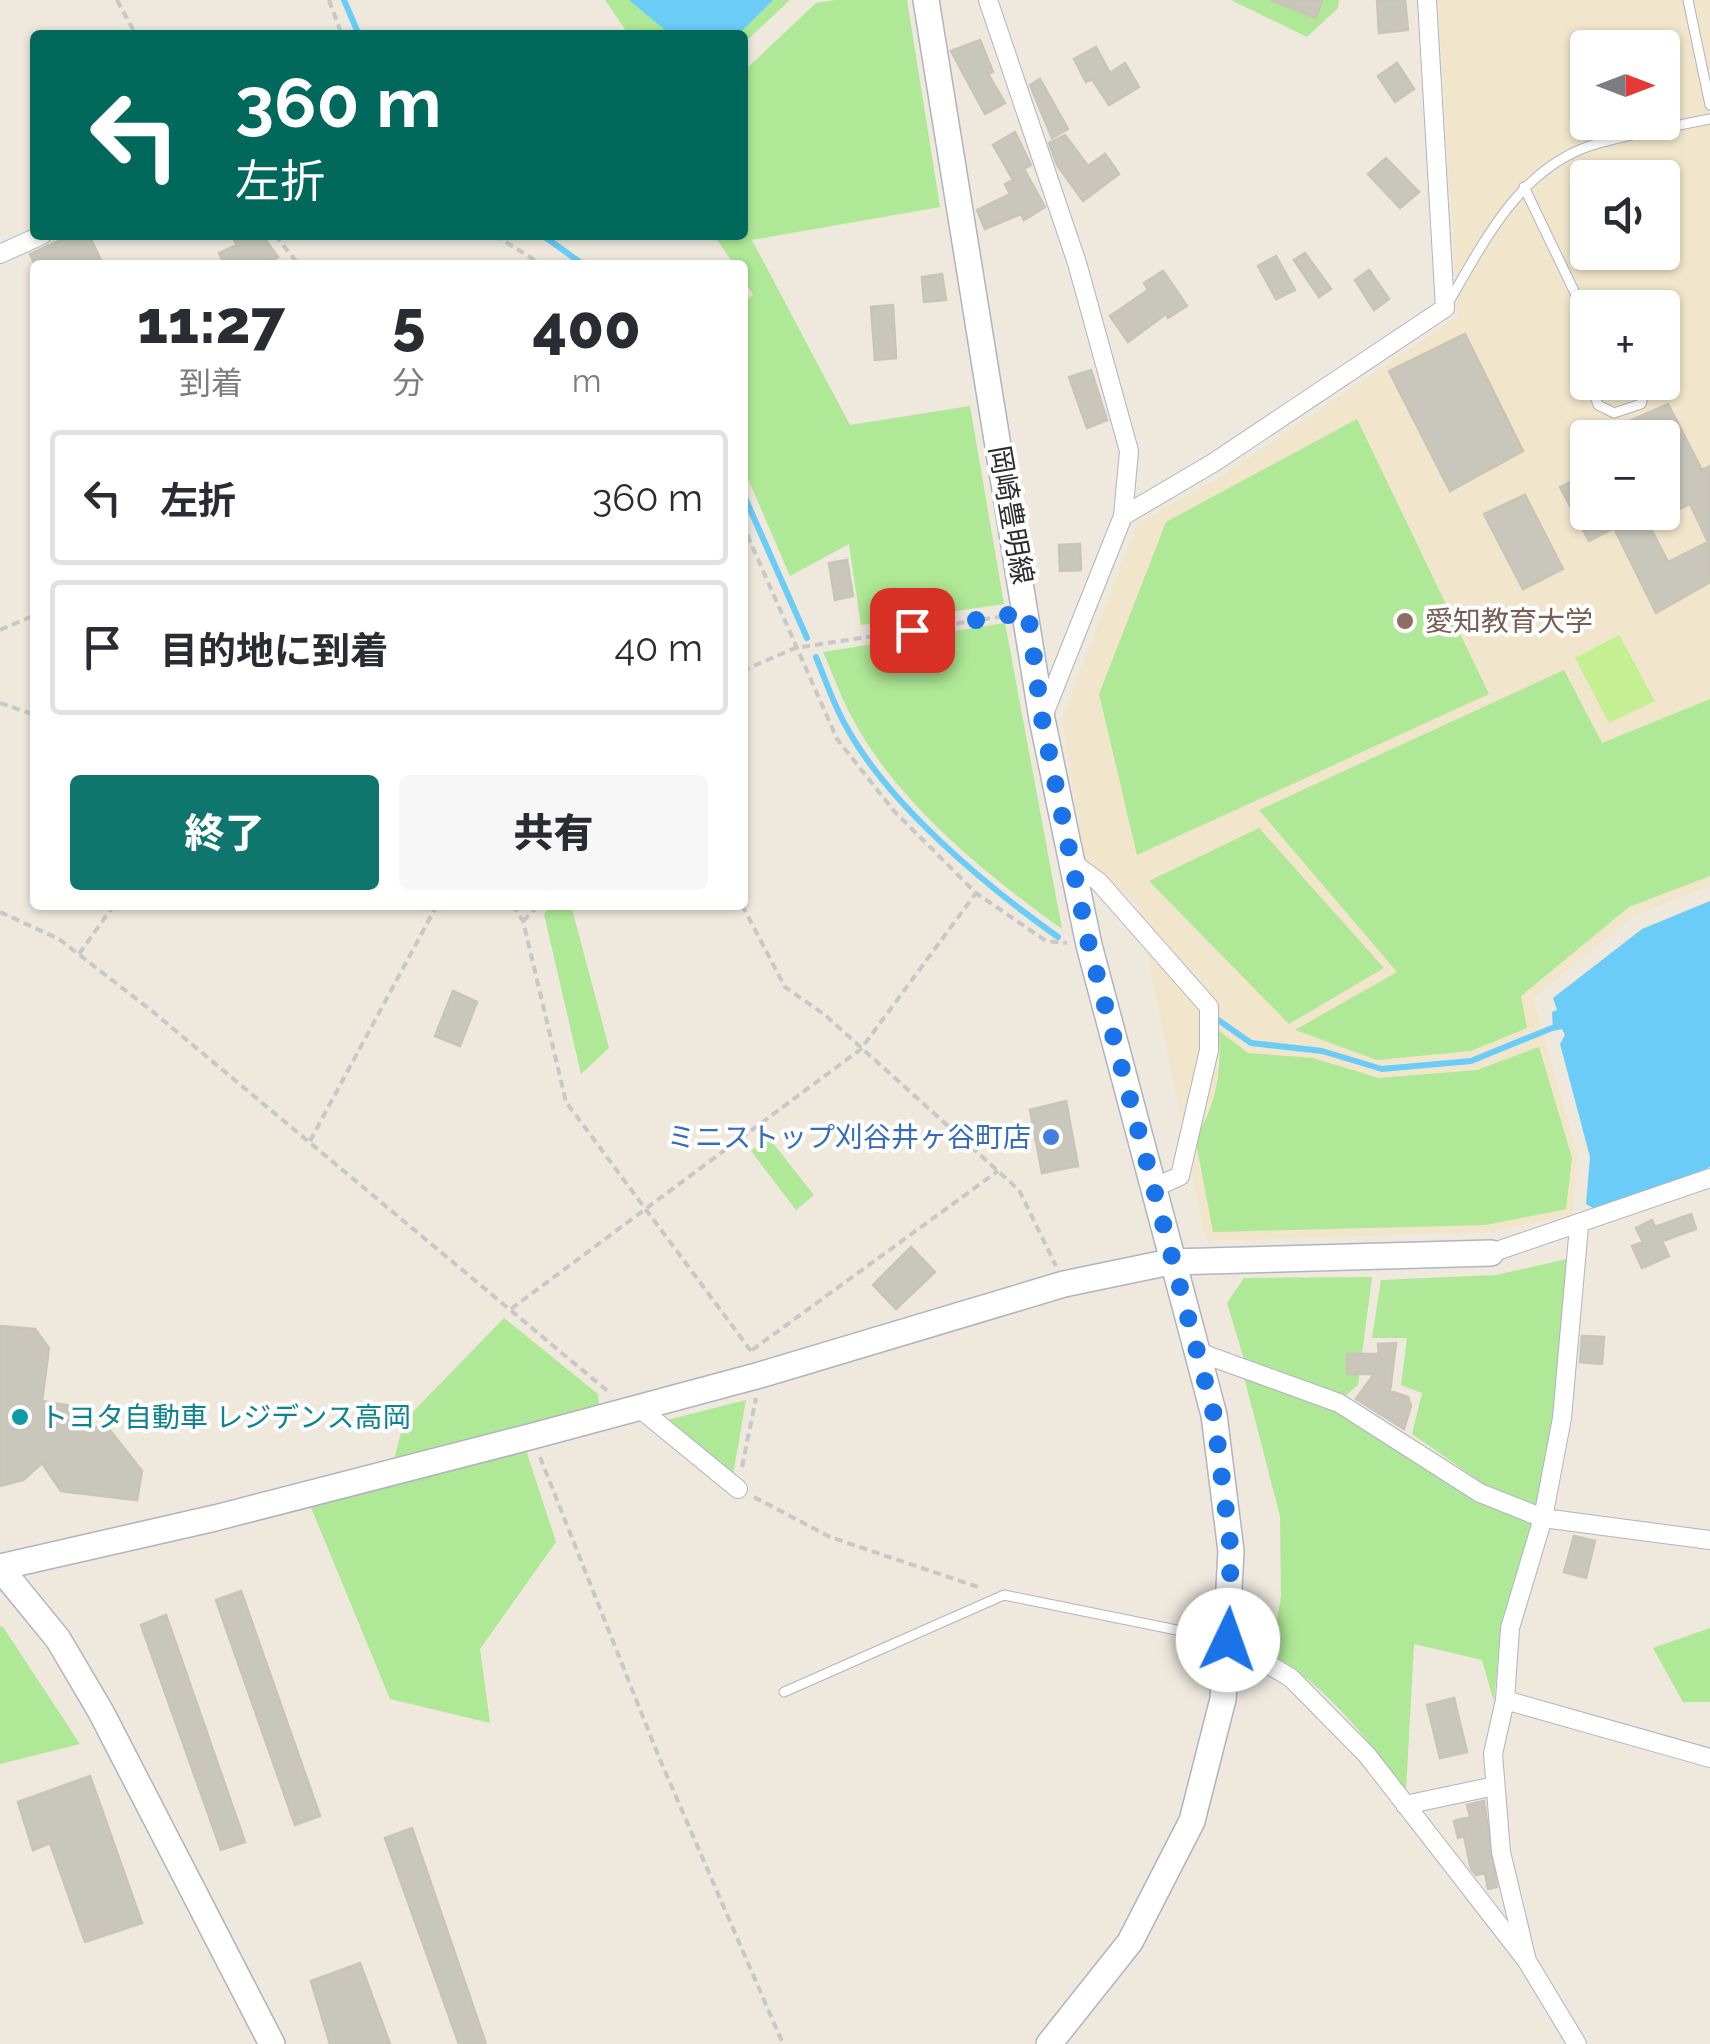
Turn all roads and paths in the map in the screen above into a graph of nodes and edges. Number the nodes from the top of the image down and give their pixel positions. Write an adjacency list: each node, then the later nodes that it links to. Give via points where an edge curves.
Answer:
1 (117, 0): 7 (path)
2 (329, 0): 8 (path)
3 (926, 0): 24 (main road, 岡崎豊明線)
4 (988, 0): 22 (street, via 1077,262 1129,450)
5 (1427, 0): 19 (street)
6 (1688, 0): 9 (lane)
7 (133, 30)
8 (340, 30)
9 (1710, 105)
10 (1710, 119): 11 (lane, via 1592,145)
11 (1524, 188): 18 (lane); 19 (lane)
12 (31, 240): 15 (street)
13 (279, 240): 16 (path)
14 (502, 240): 17 (path)
15 (0, 254)
16 (295, 260)
17 (534, 260)
18 (1573, 290)
19 (1445, 308): 22 (street)
20 (1597, 400): 21 (lane, via 1624,413)
21 (1641, 400)
22 (1124, 516): 31 (street)
23 (748, 537): 27 (path)
24 (1028, 612): 27 (path); 31 (main road, 岡崎豊明線)
25 (30, 616): 26 (path)
26 (0, 630)
27 (796, 648): 28 (path); 33 (path, via 836,739 894,811)
28 (748, 668)
29 (0, 703): 30 (path)
30 (30, 713)
31 (1042, 719): 32 (main road, 岡崎豊明線)
32 (1073, 863): 41 (main road, 岡崎豊明線); 47 (street, via 1099,882 1208,1007 1208,1050 1180,1176)
33 (976, 893): 41 (path, via 1046,941); 43 (path)
34 (110, 910): 42 (path)
35 (434, 910): 44 (path)
36 (517, 910): 40 (path)
37 (534, 910): 40 (path)
38 (745, 910): 43 (path, via 785,987)
39 (0, 912): 42 (path)
40 (523, 922): 48 (path, via 566,1102)
41 (1089, 945): 47 (main road, 岡崎豊明線)
42 (79, 955): 44 (path)
43 (861, 1050): 45 (path); 48 (path)
44 (310, 1141): 53 (path)
45 (998, 1170): 52 (path, via 1019,1190); 55 (path)
46 (1710, 1178): 49 (street)
47 (1151, 1189): 51 (main road, 岡崎豊明線)
48 (648, 1212): 53 (path); 55 (path)
49 (1579, 1226): 50 (street); 59 (street, via 1562,1418)
50 (1491, 1253): 51 (main road)
51 (1170, 1262): 52 (main road); 54 (main road, 岡崎豊明線)
52 (1064, 1284): 55 (main road)
53 (511, 1309): 56 (path)
54 (1198, 1352): 59 (street, via 1340,1404 1480,1494); 63 (main road, 岡崎豊明線, via 1225,1492)
55 (756, 1362): 56 (main road); 58 (path)
56 (629, 1409): 57 (main road); 58 (street)
57 (532, 1436): 61 (main road); 71 (path, via 658,1756)
58 (738, 1489): 62 (path, via 830,1538)
59 (1543, 1518): 60 (street); 65 (street, via 1510,1628)
60 (1710, 1540)
61 (0, 1567): 70 (main road, via 58,1638 101,1712)
62 (1004, 1595): 63 (lane); 64 (lane)
63 (1228, 1640): 68 (street, via 1291,1678 1367,1755); 72 (main road, 岡崎豊明線, via 1217,1735 1178,1854 1130,1942)
64 (784, 1692)
65 (1505, 1700): 66 (street); 67 (street, via 1493,1754)
66 (1710, 1758)
67 (1496, 1786): 68 (street); 69 (street, via 1501,1852)
68 (1405, 1805): 69 (street)
69 (1526, 1961): 73 (street)
70 (272, 2044)
71 (783, 2044)
72 (1049, 2044)
73 (1577, 2044)

